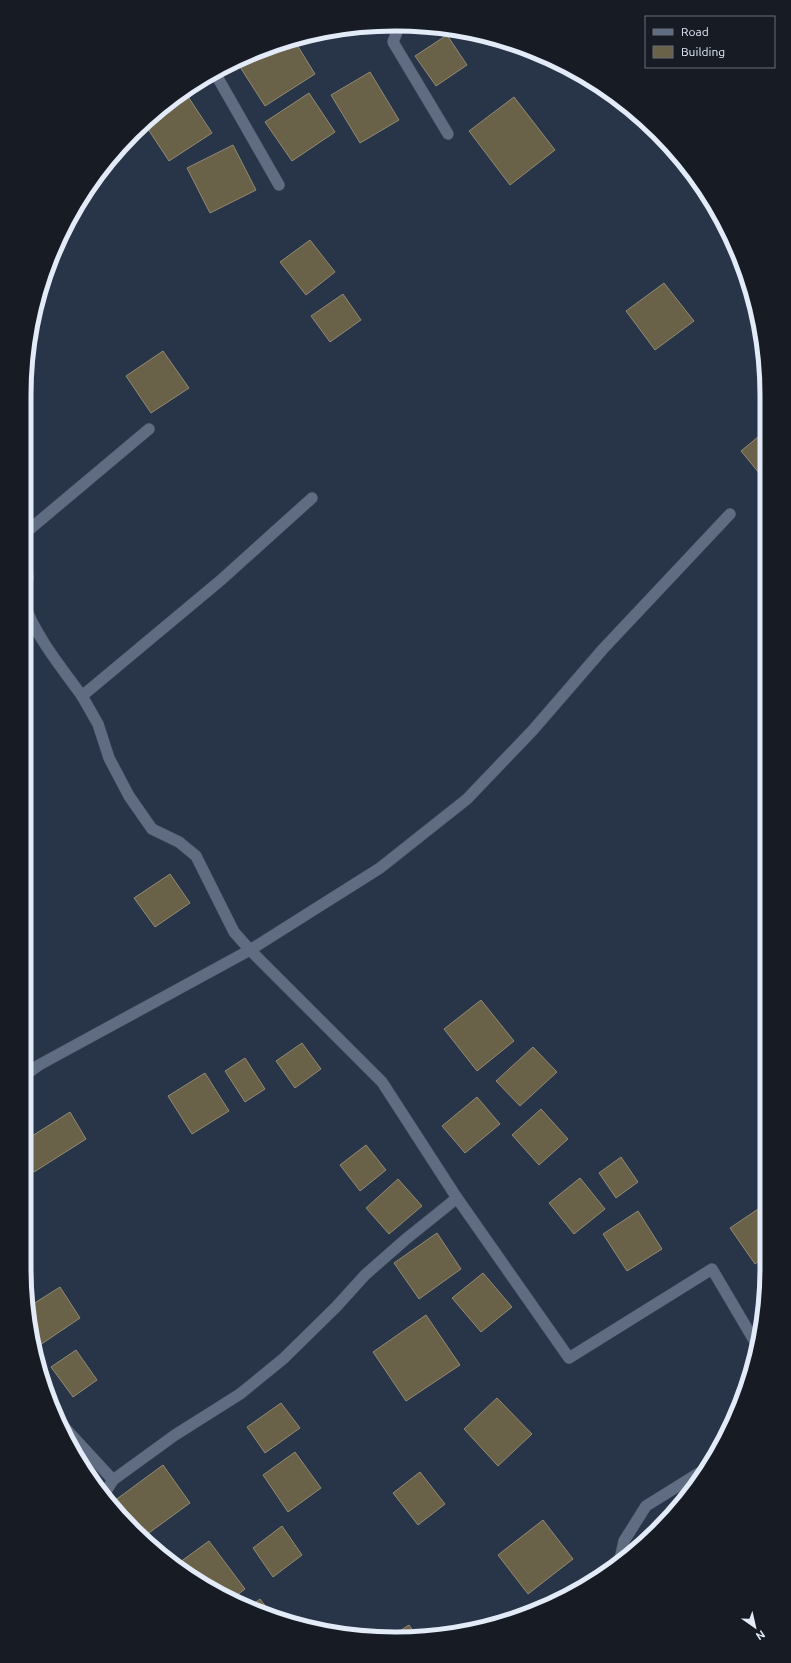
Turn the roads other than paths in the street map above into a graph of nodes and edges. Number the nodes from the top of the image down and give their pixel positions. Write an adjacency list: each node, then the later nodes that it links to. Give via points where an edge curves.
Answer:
1 (397, 31): 3 (street, via 393,42)
2 (218, 78): 4 (street)
3 (448, 134)
4 (279, 185)
5 (149, 429): 8 (street)
6 (312, 498): 10 (street, via 221,580)
7 (730, 514): 11 (street, via 467,799 380,868)
8 (31, 528)
9 (31, 622): 10 (street)
10 (82, 696): 11 (street, via 98,724 109,758 129,796 152,829 179,842 196,856 234,932)
11 (250, 950): 12 (street); 13 (street, via 382,1082)
12 (31, 1071)
13 (457, 1198): 14 (street, via 569,1358 712,1269); 17 (street, via 406,1238 270,1369 240,1394 175,1435)
14 (753, 1338)
15 (72, 1435): 17 (street)
16 (694, 1477): 19 (street, via 646,1506 624,1541)
17 (113, 1480): 18 (street)
18 (107, 1490)
19 (621, 1554)

